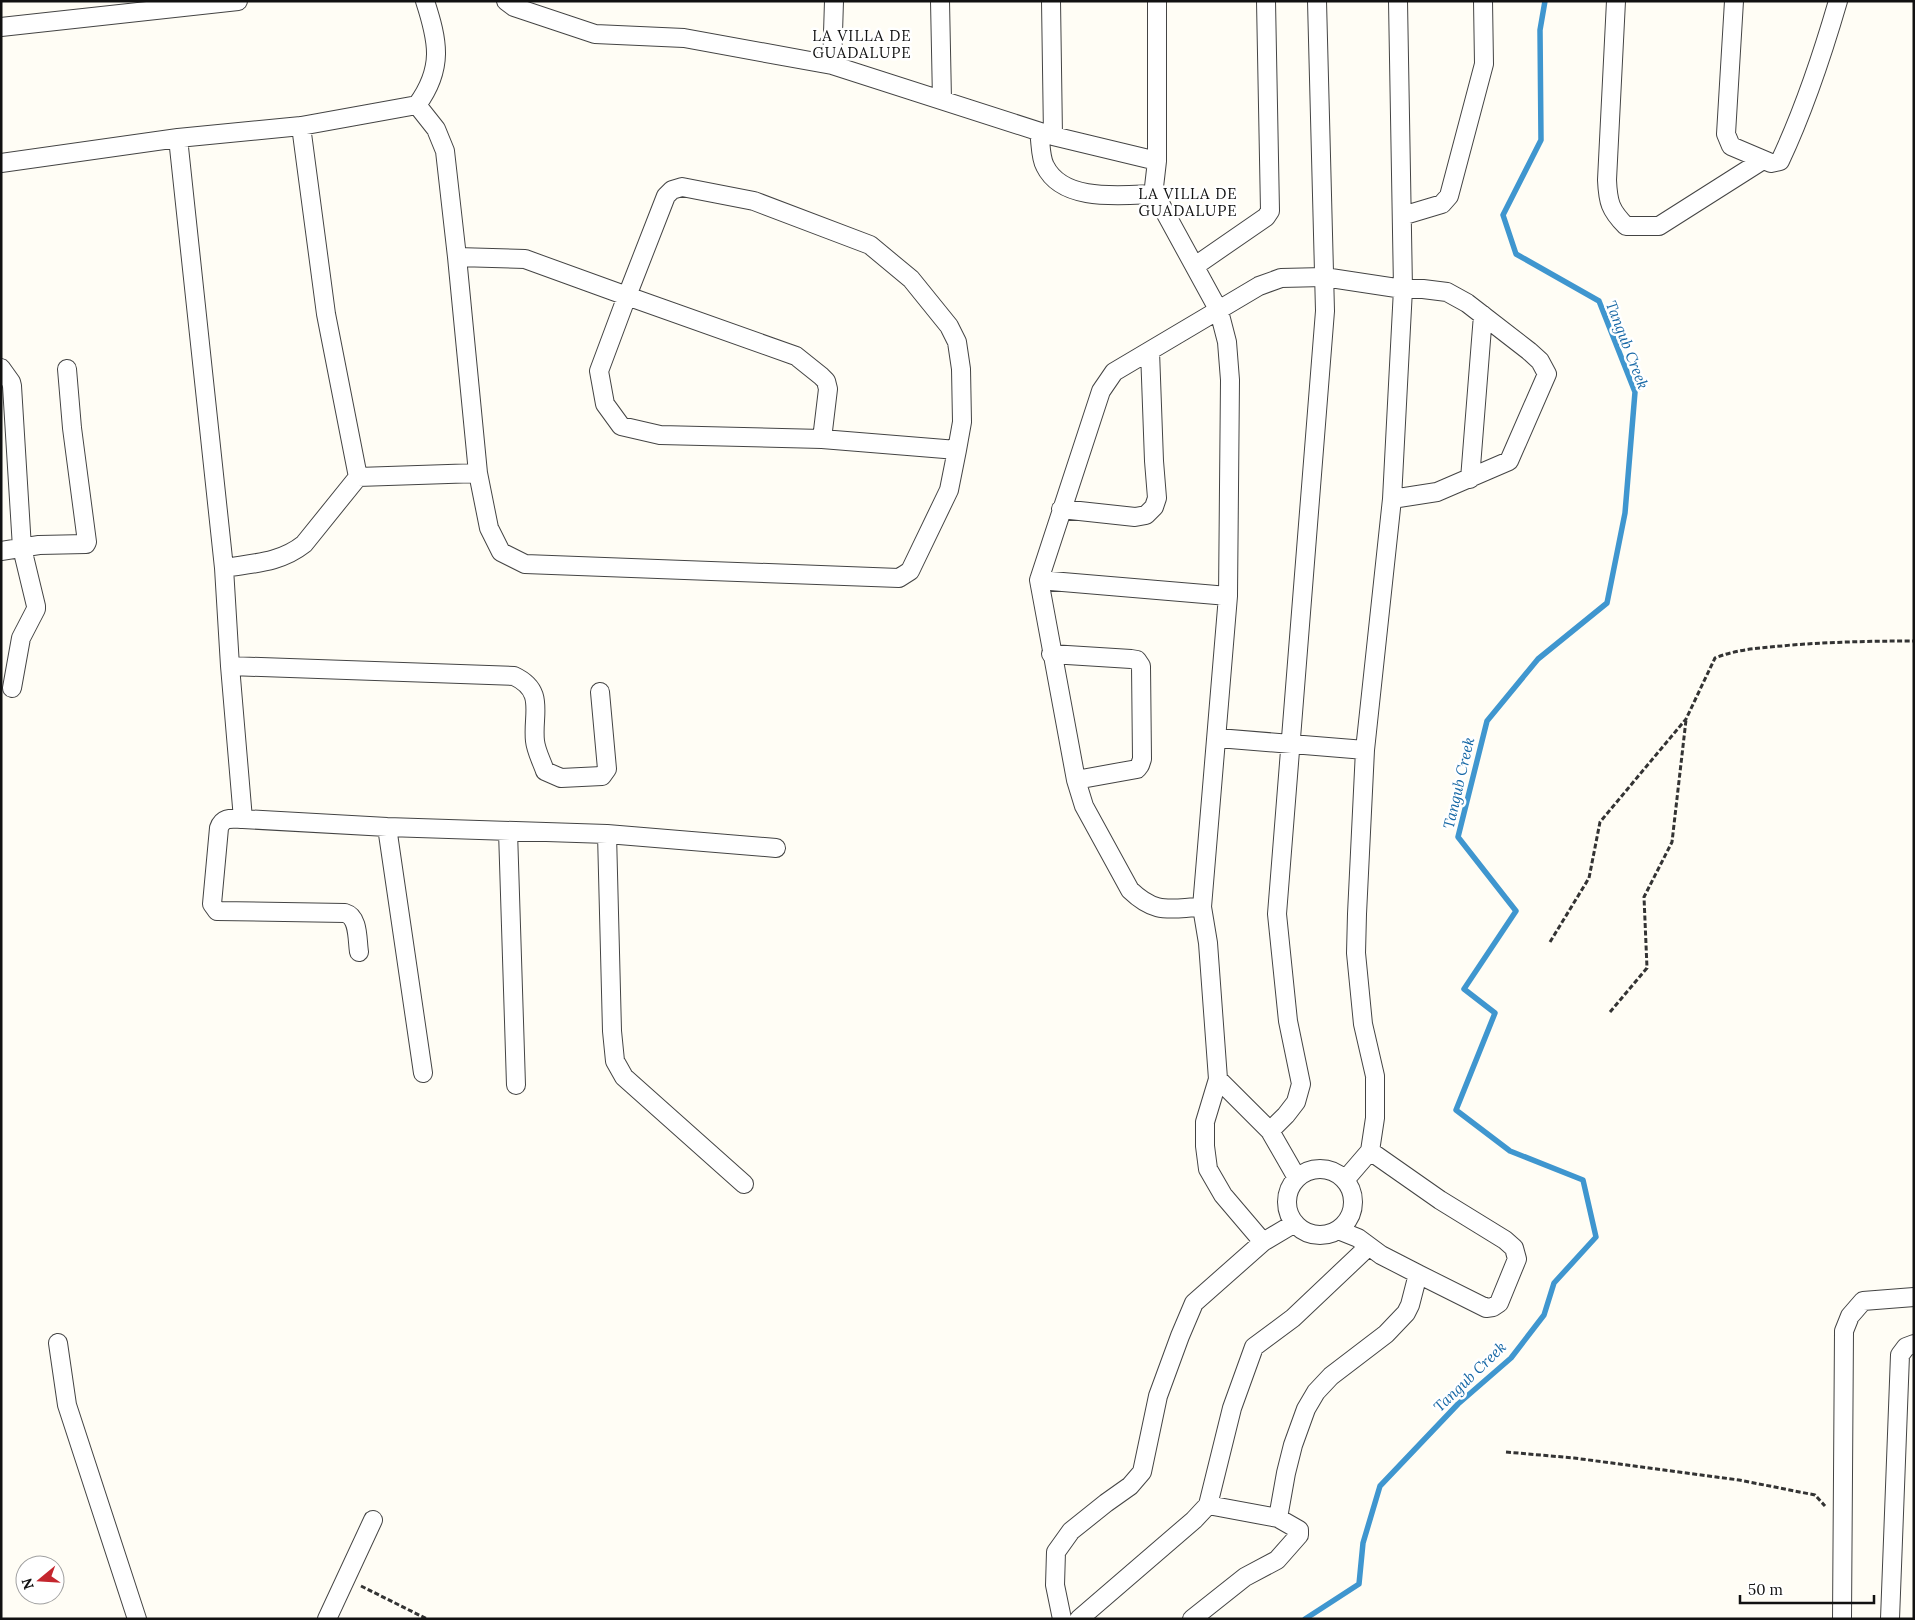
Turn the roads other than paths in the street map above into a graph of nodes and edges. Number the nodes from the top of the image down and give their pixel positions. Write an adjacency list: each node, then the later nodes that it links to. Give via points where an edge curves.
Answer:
1 (238, 1): 15 (street)
2 (425, 1): 18 (street, via 437,48 428,90)
3 (506, 1): 16 (street, via 514,7 595,34 684,38)
4 (834, 1): 16 (street)
5 (940, 1): 17 (street)
6 (1052, 1): 20 (street)
7 (1157, 1): 23 (street)
8 (1266, 1): 28 (street, via 1270,211 1266,217)
9 (1317, 1): 29 (street)
10 (1398, 1): 26 (street)
11 (1482, 1): 26 (street, via 1484,64 1449,196 1442,204)
12 (1616, 1): 22 (street, via 1607,180 1608,200 1614,214 1626,226 1659,226)
13 (1734, 1): 22 (street, via 1726,134 1731,146)
14 (1838, 1): 22 (street, via 1825,46 1780,161 1771,163)
15 (1, 27)
16 (832, 65): 17 (street)
17 (942, 100): 20 (street)
18 (417, 105): 19 (street); 27 (street, via 436,129 444,151)
19 (301, 126): 21 (street); 40 (street, via 326,314)
20 (1046, 134): 23 (street); 25 (street, via 1044,164 1051,177 1073,190 1105,196)
21 (178, 138): 24 (street); 46 (street)
22 (1763, 160)
23 (1157, 161): 25 (street)
24 (1, 163)
25 (1155, 194): 28 (street)
26 (1402, 216): 30 (street)
27 (458, 256): 31 (street, via 525,259); 39 (street)
28 (1194, 266): 32 (street)
29 (1324, 277): 30 (street); 32 (street, via 1280,278 1259,286); 54 (street, via 1325,311)
30 (1403, 289): 33 (street, via 1447,292); 42 (street)
31 (627, 296): 37 (street, via 796,356 826,381 828,389); 37 (street, via 599,370 605,404 621,426 660,435); 38 (street, via 666,196 682,187 754,201 870,245 911,279 949,326 957,342 962,422)
32 (1219, 311): 34 (street); 48 (street, via 1227,342 1230,380)
33 (1483, 315): 41 (street); 41 (street, via 1540,361 1547,374 1509,461)
34 (1150, 351): 43 (street, via 1114,372 1101,391); 43 (street, via 1157,498 1154,507 1146,515 1135,517)
35 (1, 368): 44 (street, via 12,386)
36 (67, 369): 44 (street, via 87,542)
37 (822, 438): 38 (street)
38 (957, 450): 39 (street, via 949,490 910,571 899,578 524,564 501,552 489,528)
39 (478, 473): 40 (street)
40 (358, 477): 46 (street, via 294,552 282,558)
41 (1470, 479): 42 (street, via 1437,492)
42 (1392, 499): 55 (street)
43 (1061, 509): 47 (street)
44 (22, 548): 45 (street); 51 (street, via 36,609 21,638)
45 (1, 551)
46 (224, 568): 50 (street)
47 (1039, 580): 48 (street); 49 (street)
48 (1228, 596): 53 (street)
49 (1051, 654): 56 (street); 56 (street, via 1131,659 1137,660 1141,666 1140,765 1136,769)
50 (230, 666): 52 (street, via 514,676 532,689 536,704 535,742 545,771 561,778 602,776 607,769); 57 (street)
51 (12, 688)
52 (600, 692)
53 (1218, 738): 54 (street); 62 (street)
54 (1290, 744): 55 (street); 67 (street, via 1277,914 1288,1021 1300,1084 1296,1102)
55 (1365, 750): 68 (street, via 1356,954 1364,1024 1375,1076 1375,1118)
56 (1076, 780): 62 (street, via 1084,806 1130,890 1156,908)
57 (244, 819): 58 (street); 63 (street, via 224,819 221,822 214,908 218,911 345,913 355,920)
58 (387, 827): 59 (street); 64 (street)
59 (508, 830): 60 (street); 66 (street)
60 (607, 834): 61 (street); 71 (street, via 615,1061 624,1077)
61 (776, 848)
62 (1202, 907): 65 (street, via 1208,943)
63 (359, 952)
64 (423, 1073)
65 (1218, 1079): 67 (street); 74 (street, via 1205,1122 1208,1169 1223,1195)
66 (516, 1085)
67 (1270, 1132): 69 (street)
68 (1370, 1151): 70 (street); 76 (street, via 1505,1240 1514,1248 1518,1259 1498,1304 1493,1307 1486,1308)
69 (1297, 1178): 70 (street, via 1308,1171 1322,1169); 72 (street, via 1288,1195 1290,1215)
70 (1345, 1180): 73 (street, via 1351,1190 1352,1212)
71 (744, 1184)
72 (1295, 1223): 73 (street, via 1316,1235); 74 (street)
73 (1338, 1230): 75 (street, via 1358,1238)
74 (1263, 1242): 85 (street, via 1194,1303 1158,1396 1142,1472 1137,1480 1070,1531 1058,1548 1055,1585)
75 (1368, 1247): 76 (street); 80 (street, via 1293,1318 1254,1347 1232,1408)
76 (1418, 1274): 81 (street, via 1406,1313 1386,1334 1331,1376 1311,1400 1286,1473)
77 (1914, 1297): 88 (street, via 1862,1301 1850,1316 1844,1331)
78 (58, 1343): 83 (street, via 67,1405)
79 (1914, 1344): 89 (street, via 1906,1347 1900,1355)
80 (1208, 1505): 81 (street); 86 (street)
81 (1278, 1518): 87 (street, via 1299,1530 1299,1535 1277,1560 1245,1577)
82 (373, 1520): 84 (street)
83 (137, 1619)
84 (327, 1619)
85 (1062, 1619)
86 (1079, 1619)
87 (1192, 1619)
88 (1842, 1619)
89 (1890, 1619)

